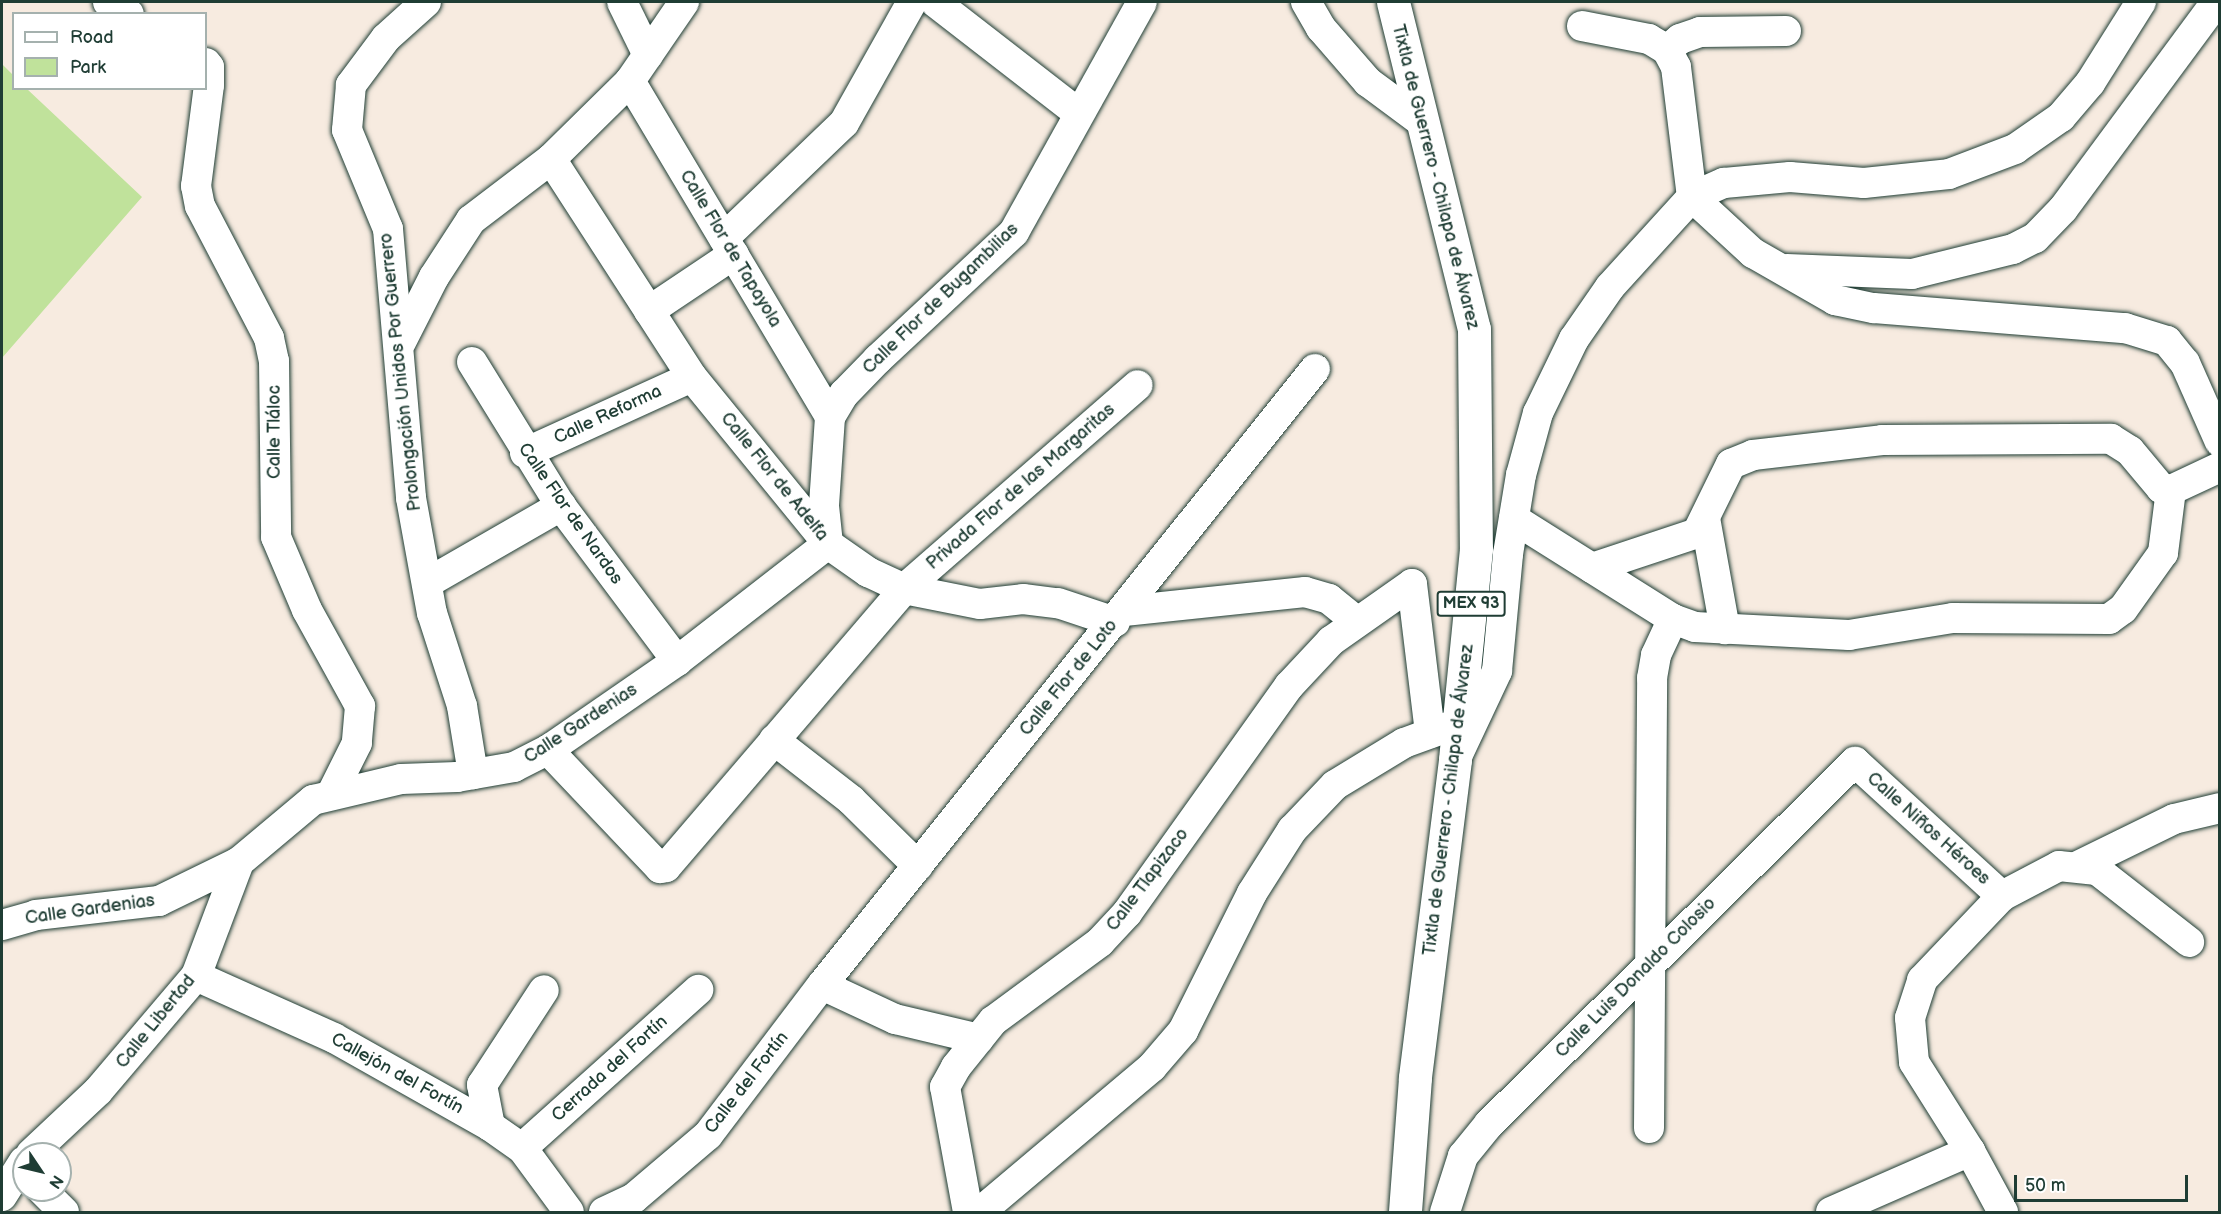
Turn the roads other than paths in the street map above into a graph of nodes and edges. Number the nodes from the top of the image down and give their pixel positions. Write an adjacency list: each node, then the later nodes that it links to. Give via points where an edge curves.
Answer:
1 (108, 2): 12 (street)
2 (426, 2): 26 (street, Prolongación Unidos Por Guerrero, via 386,38 351,85 346,110 347,130 388,229)
3 (622, 2): 16 (street)
4 (684, 2): 16 (street)
5 (912, 2): 23 (street, via 844,123)
6 (935, 2): 19 (street)
7 (1142, 2): 19 (street, Calle Flor de Bugambilias)
8 (1306, 2): 20 (street, via 1320,28 1368,82)
9 (1393, 2): 20 (main road, Tixtla de Guerrero - Chilapa de Álvarez / MEX 93)
10 (2141, 2): 22 (street, via 2090,84 2061,117 2015,149 1949,174 1864,183 1779,178 1724,183)
11 (2216, 2): 24 (street, via 2063,209 2035,238 2013,249 1912,274)
12 (126, 12)
13 (1582, 26): 15 (street, via 1649,39)
14 (1786, 31): 15 (street, via 1700,32 1680,39)
15 (1667, 50): 22 (street, via 1676,67)
16 (648, 55): 18 (street)
17 (207, 64): 56 (street, Calle Tláloc, via 196,186 200,206 269,338 274,361 276,537 307,610 360,706 357,743)
18 (630, 81): 21 (street); 23 (street, Calle Flor de Tapayola)
19 (1078, 113): 31 (street, Calle Flor de Bugambilias, via 1014,232 844,394)
20 (1422, 122): 40 (main road, Tixtla de Guerrero - Chilapa de Álvarez / MEX 93, via 1474,329)
21 (551, 159): 25 (street, Calle Flor de Adelfa); 26 (street, via 471,220 434,277)
22 (1692, 197): 24 (street, via 1753,253); 38 (street, via 1610,287 1574,339 1538,413)
23 (729, 246): 25 (street); 31 (street, Calle Flor de Tapayola)
24 (1780, 268): 32 (street, via 1835,300 1874,308 2125,328 2167,341 2185,363)
25 (649, 311): 29 (street, Calle Flor de Adelfa)
26 (401, 342): 43 (street, Prolongación Unidos Por Guerrero, via 411,498)
27 (472, 362): 33 (street, Calle Flor de Nardos)
28 (1316, 369): 45 (street, Calle Flor de Loto)
29 (692, 376): 33 (street, Calle Reforma); 39 (street, Calle Flor de Adelfa)
30 (1138, 385): 44 (street, Privada Flor de las Margaritas)
31 (830, 417): 39 (street, Calle Flor de Bugambilias, via 824,505)
32 (2220, 442)
33 (525, 453): 36 (street, Calle Flor de Nardos)
34 (2220, 467): 35 (street)
35 (2171, 490): 37 (street, via 2154,483 2130,451 2111,439 1882,440 1753,455 1731,464); 48 (street, via 2163,553 2123,609 2109,619 1953,618 1849,635)
36 (561, 506): 43 (street); 49 (street, Calle Flor de Nardos)
37 (1705, 518): 42 (street, via 1697,533 1685,540); 48 (street)
38 (1514, 519): 41 (street); 42 (street)
39 (828, 544): 44 (street, Calle Flor de Adelfa, via 868,572); 49 (street, Calle Gardenias)
40 (1476, 549): 41 (street); 50 (main road, Tixtla de Guerrero - Chilapa de Álvarez / MEX 93)
41 (1509, 554): 53 (street, via 1497,670)
42 (1592, 568): 46 (street)
43 (427, 583): 55 (street, Prolongación Unidos Por Guerrero, via 432,613 462,706)
44 (904, 589): 45 (street, Calle Flor de Adelfa, via 980,604 1023,599); 51 (street, Privada Flor de las Margaritas)
45 (1119, 616): 47 (street, Calle Flor de Adelfa, via 1305,592 1329,599); 59 (street, Calle Flor de Loto)
46 (1673, 619): 48 (street, via 1695,627); 64 (street, via 1656,654 1653,678)
47 (1356, 621): 50 (street, Calle Tlapizaco, via 1412,584); 69 (street, Calle Tlapizaco, via 1289,686 1127,913 1100,942 993,1022)
48 (1725, 629)
49 (677, 661): 52 (street, Calle Gardenias)
50 (1445, 728): 53 (main road, Tixtla de Guerrero - Chilapa de Álvarez / MEX 93); 80 (street, via 1404,742 1335,785 1292,830 1252,893 1184,1032 1152,1067)
51 (774, 740): 52 (street, via 666,867 660,868); 59 (street, via 851,800)
52 (548, 750): 55 (street, Calle Gardenias, via 514,767)
53 (1455, 760): 81 (main road, Tixtla de Guerrero - Chilapa de Álvarez / MEX 93, via 1415,1078)
54 (1855, 762): 61 (street, Calle Niños Héroes); 64 (street, Calle Luis Donaldo Colosio)
55 (473, 774): 56 (street, Calle Gardenias, via 402,779)
56 (331, 795): 58 (street, Calle Gardenias, via 313,800)
57 (2220, 808): 60 (street, via 2174,819)
58 (239, 862): 62 (street, Calle Gardenias, via 159,901 36,915); 65 (street, Calle Libertad)
59 (918, 866): 66 (street, Calle Flor de Loto)
60 (2078, 866): 61 (street, via 2059,866); 63 (street, via 2097,870)
61 (2002, 896): 74 (street, via 1922,980 1910,1018 1914,1062)
62 (2, 925)
63 (2189, 942)
64 (1650, 965): 71 (street); 82 (street, Calle Luis Donaldo Colosio, via 1489,1124 1463,1156)
65 (196, 976): 70 (street, Callejón del Fortín, via 334,1038); 72 (street, Calle Libertad, via 98,1091)
66 (822, 985): 69 (street, via 895,1019); 78 (street, Calle del Fortín, via 708,1135 634,1198)
67 (544, 990): 70 (street, via 482,1085)
68 (698, 990): 73 (street, Cerrada del Fortín)
69 (979, 1039): 79 (street, Calle Tlapizaco, via 945,1087)
70 (490, 1126): 73 (street, Callejón del Fortín)
71 (1649, 1128)
72 (46, 1142)
73 (522, 1149): 77 (street, Callejón del Fortín)
74 (1970, 1151): 83 (street); 84 (street)
75 (12, 1181): 76 (street, Calle Libertad)
76 (2, 1196)
77 (569, 1212)
78 (604, 1212)
79 (968, 1212)
80 (980, 1212)
81 (1405, 1212)
82 (1445, 1212)
83 (1831, 1212)
84 (2002, 1212)

